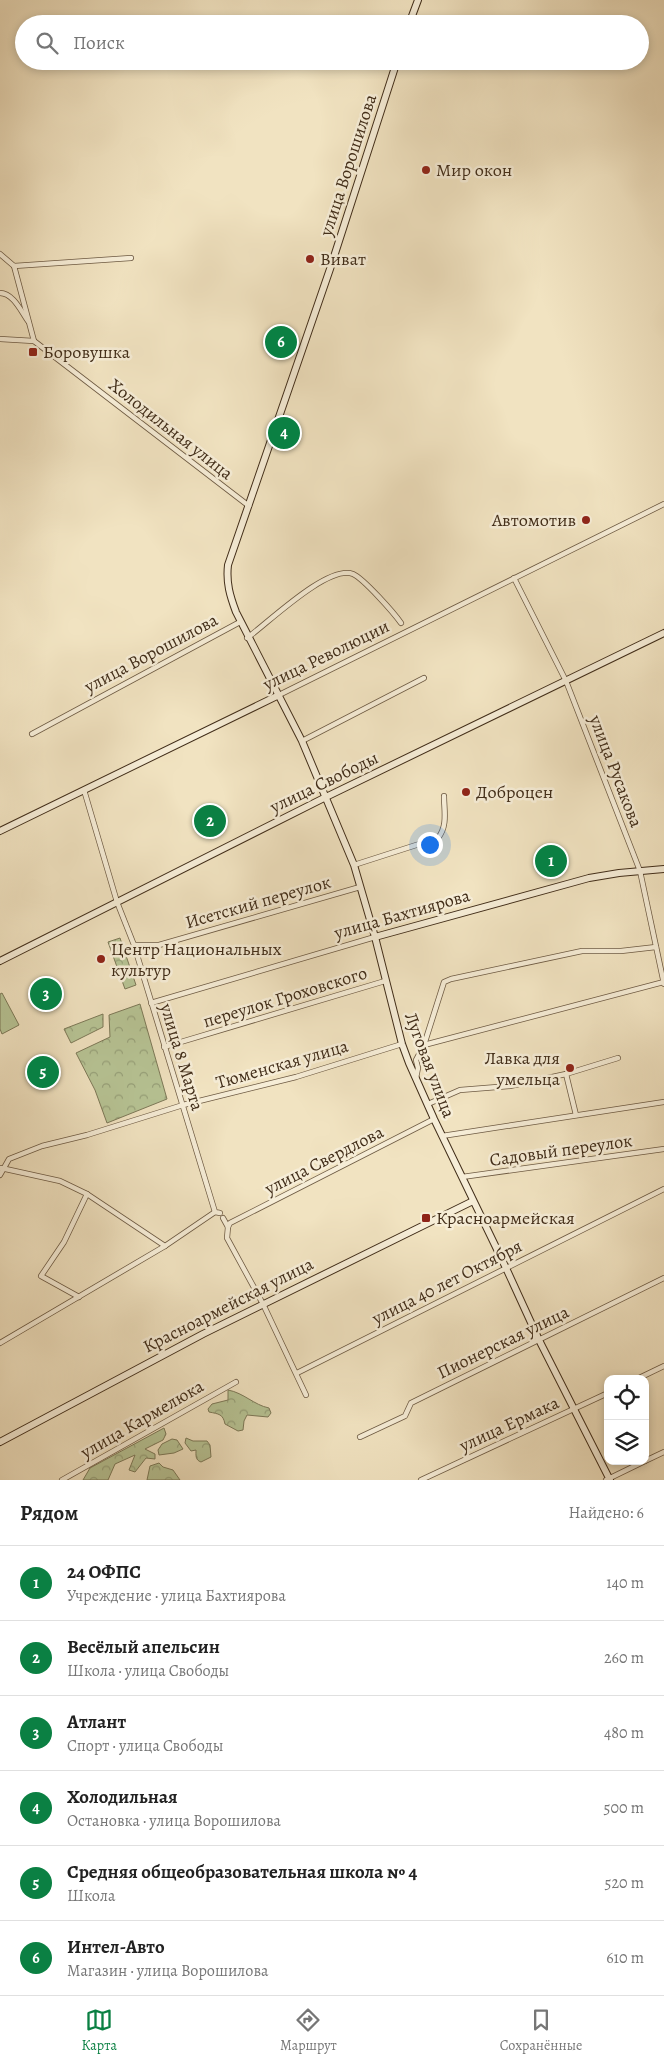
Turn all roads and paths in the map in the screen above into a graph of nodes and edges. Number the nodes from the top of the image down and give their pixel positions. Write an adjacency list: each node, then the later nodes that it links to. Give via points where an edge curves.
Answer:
1 (418, 0): 2 (main road)
2 (412, 15)
3 (394, 70): 12 (main road, улица Ворошилова)
4 (0, 254): 6 (street)
5 (131, 258): 6 (street)
6 (14, 266): 8 (street)
7 (0, 293): 8 (street, via 11,297)
8 (30, 323): 10 (street)
9 (0, 339): 10 (street)
10 (34, 340): 12 (street, Холодильная улица)
11 (664, 504): 13 (street, улица Революции)
12 (249, 506): 14 (main road, улица Ворошилова, via 228,565 229,593)
13 (514, 578): 19 (street, улица Русакова); 20 (street, улица Революции)
14 (240, 622): 17 (main road, Луговая улица); 21 (street, улица Ворошилова)
15 (401, 623): 17 (street, via 353,574 342,574 330,577 294,599)
16 (664, 633): 19 (main road, улица Свободы)
17 (247, 638): 20 (main road, Луговая улица)
18 (424, 678): 22 (street)
19 (566, 681): 25 (main road, улица Свободы); 29 (street, улица Русакова)
20 (277, 696): 22 (main road, Луговая улица); 23 (main road, улица Революции)
21 (32, 734)
22 (302, 741): 25 (main road, Луговая улица)
23 (84, 790): 26 (main road, улица Революции); 31 (street, улица 8 Марта)
24 (444, 796): 27 (street, via 444,826 438,838)
25 (326, 797): 27 (main road, Луговая улица); 31 (main road, улица Свободы)
26 (0, 832)
27 (354, 865): 30 (main road, Луговая улица)
28 (664, 870): 29 (main road, улица Бахтиярова)
29 (640, 871): 32 (main road, улица Бахтиярова, via 589,878); 34 (street, улица Русакова)
30 (360, 886): 32 (main road, Луговая улица); 33 (street, Исетский переулок, via 159,945)
31 (117, 902): 33 (street, улица 8 Марта); 35 (main road, улица Свободы)
32 (375, 937): 36 (main road, Луговая улица); 38 (street, улица Бахтиярова)
33 (134, 945): 38 (street, улица 8 Марта)
34 (656, 947): 37 (street, улица Русакова); 40 (street, via 582,951 451,979 444,982)
35 (0, 961)
36 (385, 981): 39 (main road, Луговая улица); 41 (street, переулок Гроховского)
37 (664, 983): 40 (street)
38 (151, 1003): 41 (street, улица 8 Марта)
39 (402, 1044): 44 (main road, Луговая улица); 47 (street, Тюменская улица)
40 (424, 1045): 44 (street, via 416,1060)
41 (164, 1048): 47 (street, улица 8 Марта)
42 (618, 1058): 43 (street)
43 (566, 1074): 46 (street, via 510,1086 460,1090); 48 (street)
44 (416, 1078): 46 (main road, Луговая улица)
45 (664, 1102): 48 (street)
46 (428, 1104): 49 (main road, Луговая улица)
47 (183, 1105): 52 (street, Тюменская улица, via 42,1146 9,1159); 58 (street, улица 8 Марта)
48 (576, 1115): 50 (street)
49 (434, 1119): 50 (main road, Луговая улица); 59 (street, улица Свердлова)
50 (442, 1136): 54 (main road, Луговая улица)
51 (664, 1149): 54 (street, Садовый переулок)
52 (1, 1168): 53 (street); 56 (street, via 60,1181)
53 (0, 1176)
54 (462, 1177): 57 (main road, Луговая улица)
55 (664, 1189): 61 (street, улица 40 лет Октября)
56 (87, 1194): 60 (street); 63 (street, via 64,1242 41,1276)
57 (473, 1201): 61 (main road, Луговая улица); 64 (main road, Красноармейская улица)
58 (219, 1214): 59 (street, улица 8 Марта); 60 (street)
59 (228, 1227): 64 (street, улица 8 Марта, via 227,1238)
60 (165, 1246): 63 (street)
61 (506, 1268): 65 (main road, Луговая улица); 68 (street, улица 40 лет Октября)
62 (664, 1278): 65 (street, Пионерская улица)
63 (79, 1297): 66 (street)
64 (263, 1304): 68 (street, улица 8 Марта); 75 (main road, Красноармейская улица)
65 (538, 1340): 73 (main road, Луговая улица); 74 (street, Пионерская улица, via 412,1403 405,1416)
66 (0, 1343)
67 (664, 1366): 69 (street)
68 (297, 1373): 71 (street, улица 8 Марта)
69 (645, 1375)
70 (236, 1382): 79 (street, улица Кармелюка)
71 (306, 1395)
72 (604, 1395): 73 (street, улица Ермака)
73 (575, 1409): 80 (street, улица Ермака); 81 (main road, Луговая улица)
74 (360, 1437)
75 (0, 1442)
76 (664, 1452): 77 (street)
77 (649, 1459)
78 (637, 1465): 81 (street)
79 (62, 1480)
80 (421, 1480)
81 (608, 1480)

